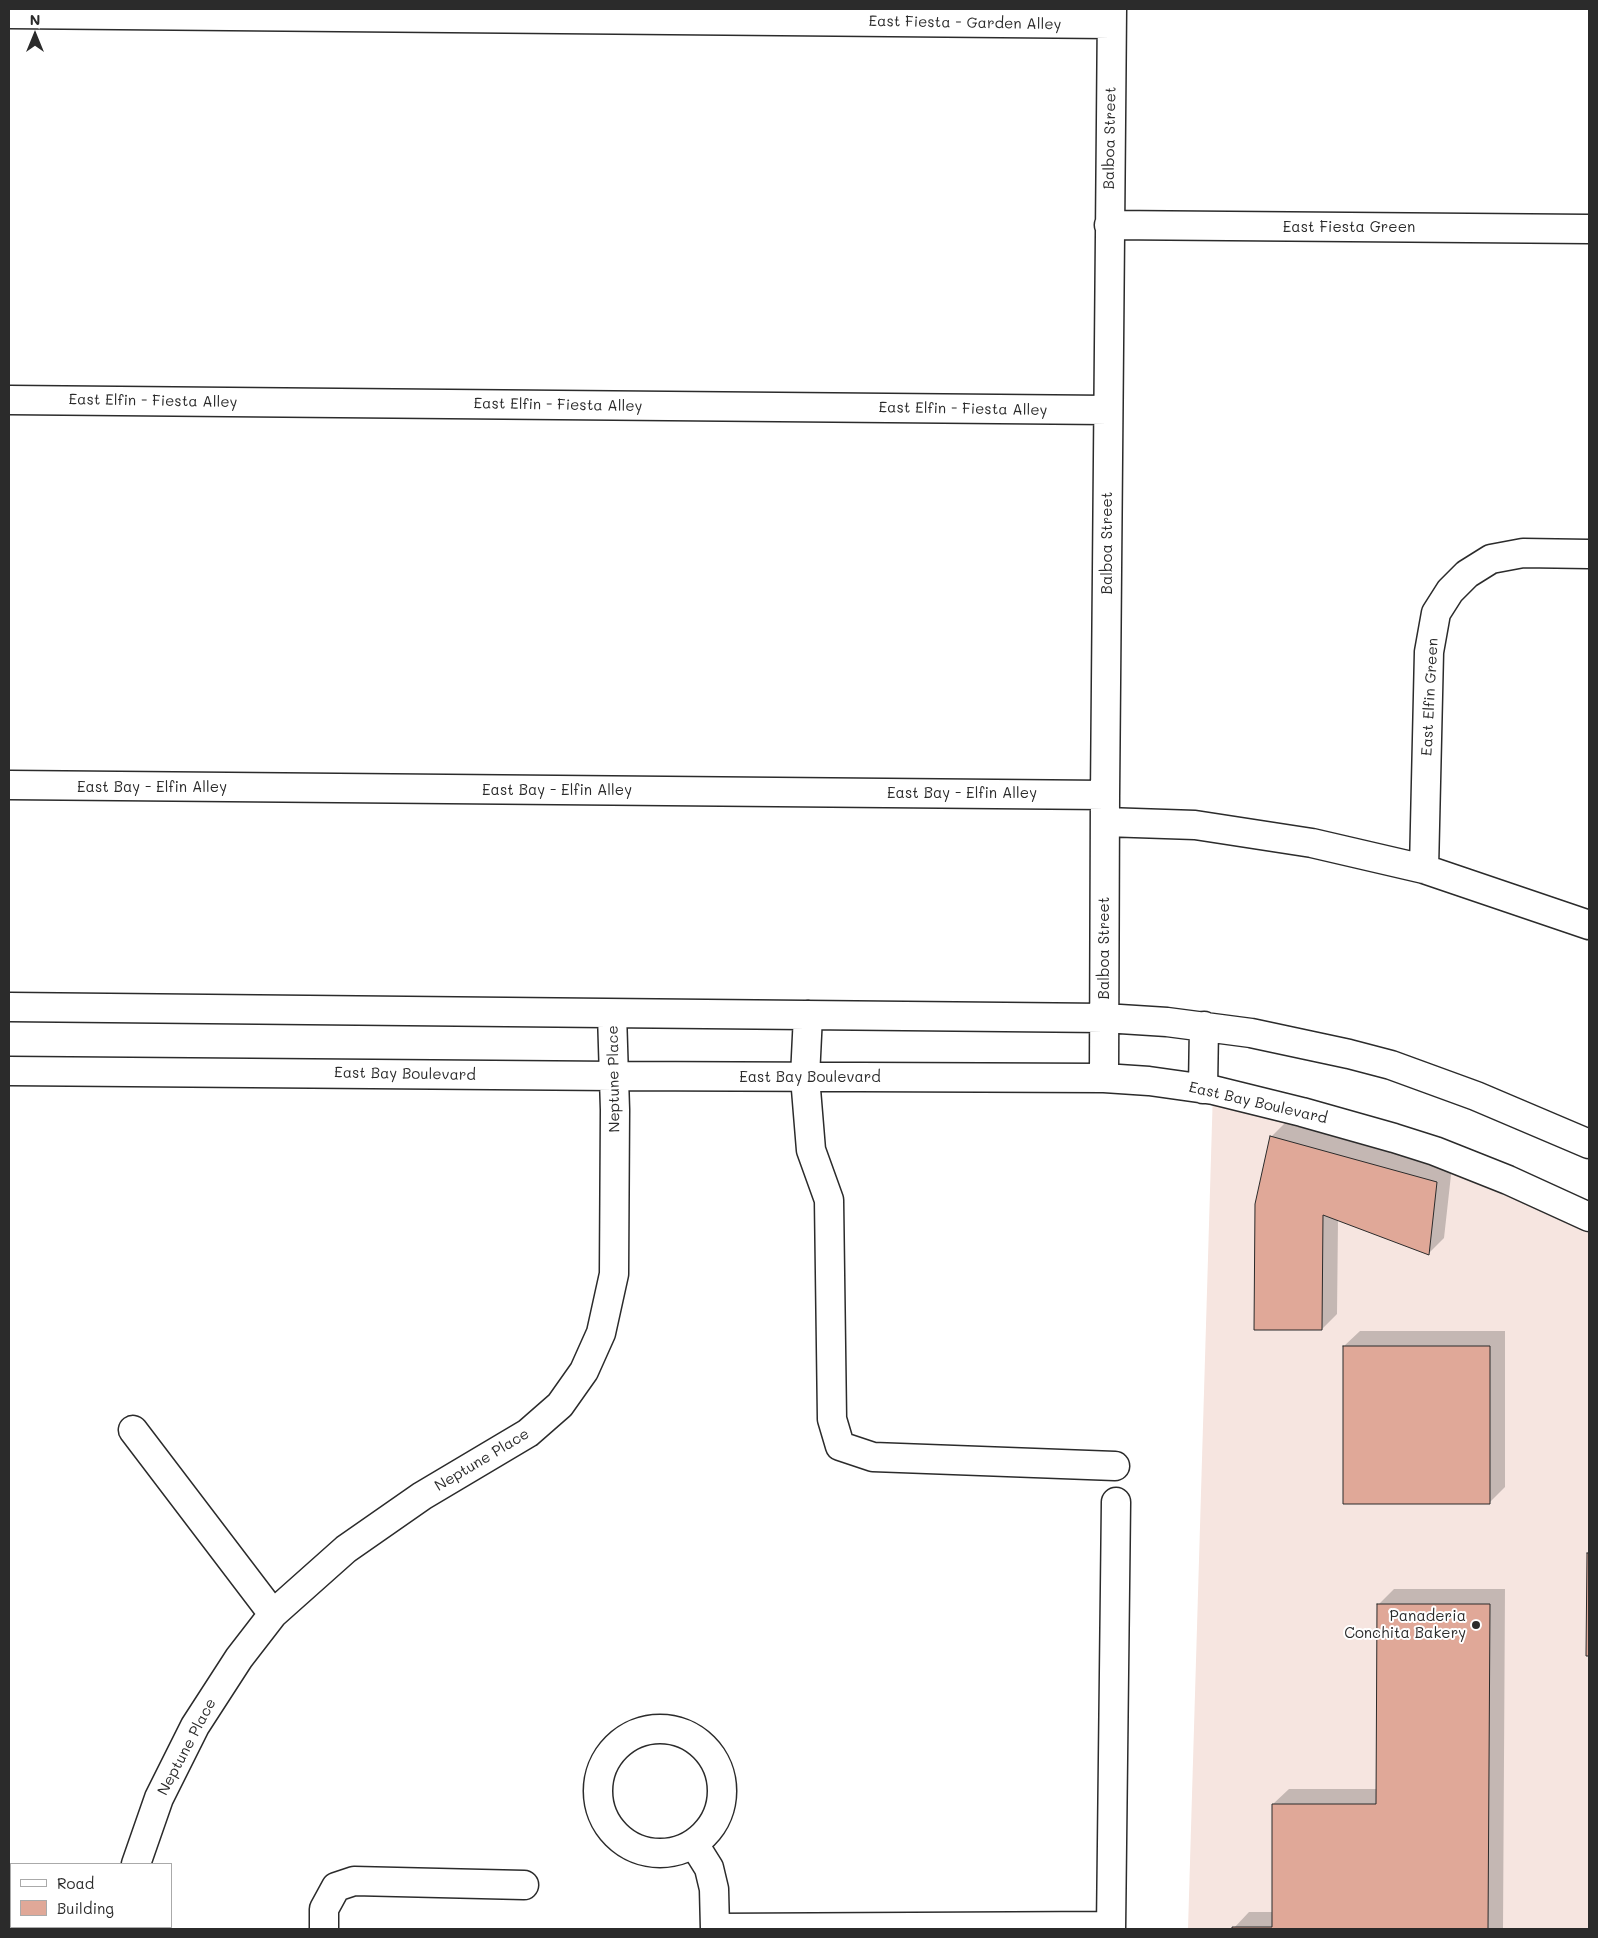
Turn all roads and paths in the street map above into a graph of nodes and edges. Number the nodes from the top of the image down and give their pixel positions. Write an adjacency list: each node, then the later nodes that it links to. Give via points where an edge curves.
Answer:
1 (9, 14): 2 (street, East Fiesta - Garden Alley)
2 (1112, 16): 3 (street, Balboa Street)
3 (1110, 225): 4 (street, East Fiesta Green); 6 (street, Balboa Street)
4 (1589, 229)
5 (9, 400): 6 (street, East Elfin - Fiesta Alley)
6 (1108, 410): 9 (street, Balboa Street)
7 (1589, 554): 11 (street, East Elfin Green, via 1523,553 1492,559 1467,574 1436,613 1428,652)
8 (9, 786): 9 (street, East Bay - Elfin Alley)
9 (1105, 794): 10 (street, Balboa Street)
10 (1105, 822): 11 (street, via 1195,825 1256,833); 16 (street, Balboa Street)
11 (1424, 869): 12 (street)
12 (1589, 925)
13 (9, 1007): 14 (street)
14 (612, 1014): 15 (street); 19 (street, Neptune Place)
15 (808, 1015): 16 (street); 20 (street)
16 (1104, 1018): 17 (street); 21 (street, Balboa Street)
17 (1204, 1026): 22 (street); 23 (street, via 1296,1042 1391,1065 1476,1096)
18 (9, 1071): 19 (street, East Bay Boulevard)
19 (614, 1076): 20 (street, East Bay Boulevard); 28 (street, Neptune Place, via 614,1274 601,1333 584,1371 560,1405 528,1433 422,1496 346,1549)
20 (805, 1077): 21 (street, East Bay Boulevard); 26 (street, via 811,1150 829,1200 832,1419 840,1446 873,1457)
21 (1104, 1078): 22 (street, East Bay Boulevard)
22 (1202, 1089): 24 (street, East Bay Boulevard, via 1302,1112 1435,1151)
23 (1589, 1144)
24 (1587, 1210)
25 (133, 1430): 28 (street)
26 (1114, 1466)
27 (1116, 1502): 32 (street)
28 (273, 1614): 30 (street, Neptune Place, via 239,1658 195,1726 159,1798)
29 (694, 1844): 29 (street, via 710,1829 720,1810 722,1788 718,1767 706,1749 689,1735 668,1729 647,1730 626,1738 611,1751 601,1768 598,1806 607,1825 636,1849 656,1854 676,1852); 34 (street, via 708,1868 714,1889)
30 (136, 1863)
31 (524, 1885): 33 (street, via 354,1881 336,1887 324,1909)
32 (1112, 1928): 34 (street)
33 (324, 1929)
34 (715, 1929)

